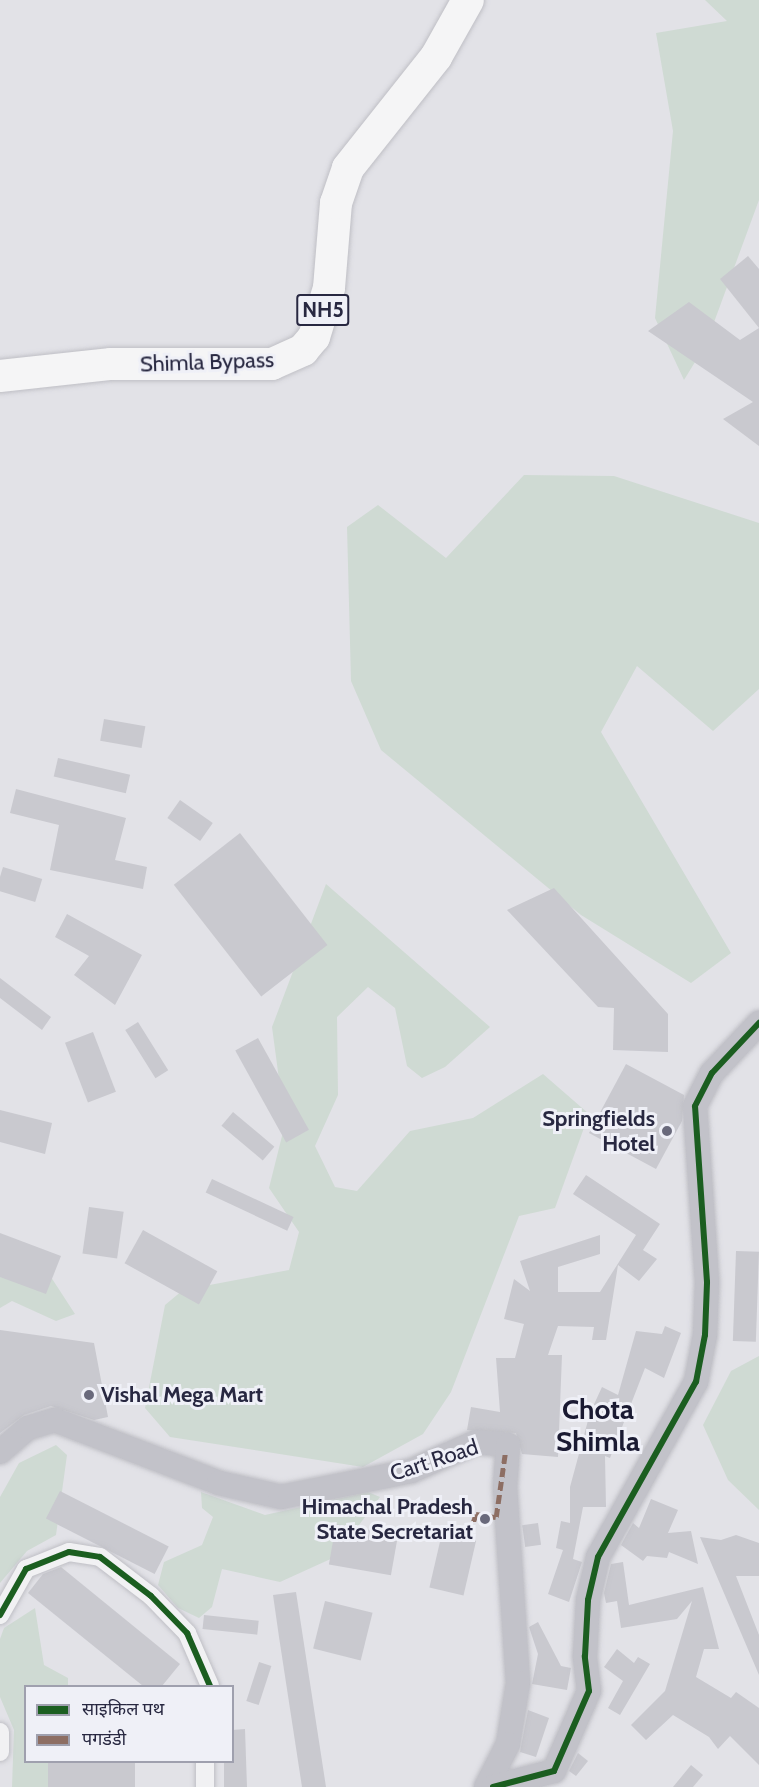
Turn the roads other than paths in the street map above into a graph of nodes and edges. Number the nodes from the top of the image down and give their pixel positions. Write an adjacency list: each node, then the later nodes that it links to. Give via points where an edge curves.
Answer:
1 (468, 0): 2 (highway, Shimla Bypass / NH5, via 436,57 348,168 336,203 329,288 314,337 303,350 272,364 111,364)
2 (0, 376)
3 (759, 1023): 12 (main road, via 717,1065 695,1106 707,1282 705,1335 696,1382 598,1557 588,1600 585,1656 590,1691 554,1771)
4 (0, 1452): 11 (main road, Cart Road, via 28,1428 55,1420 219,1483 281,1497 411,1471 476,1442 508,1445 505,1487 518,1683 508,1744)
5 (0, 1615): 6 (street, via 26,1569 69,1552 100,1557 151,1596 187,1633)
6 (210, 1685)
7 (0, 1732): 8 (street)
8 (0, 1752)
9 (205, 1763): 10 (street)
10 (205, 1787)
11 (486, 1787)
12 (493, 1787)

